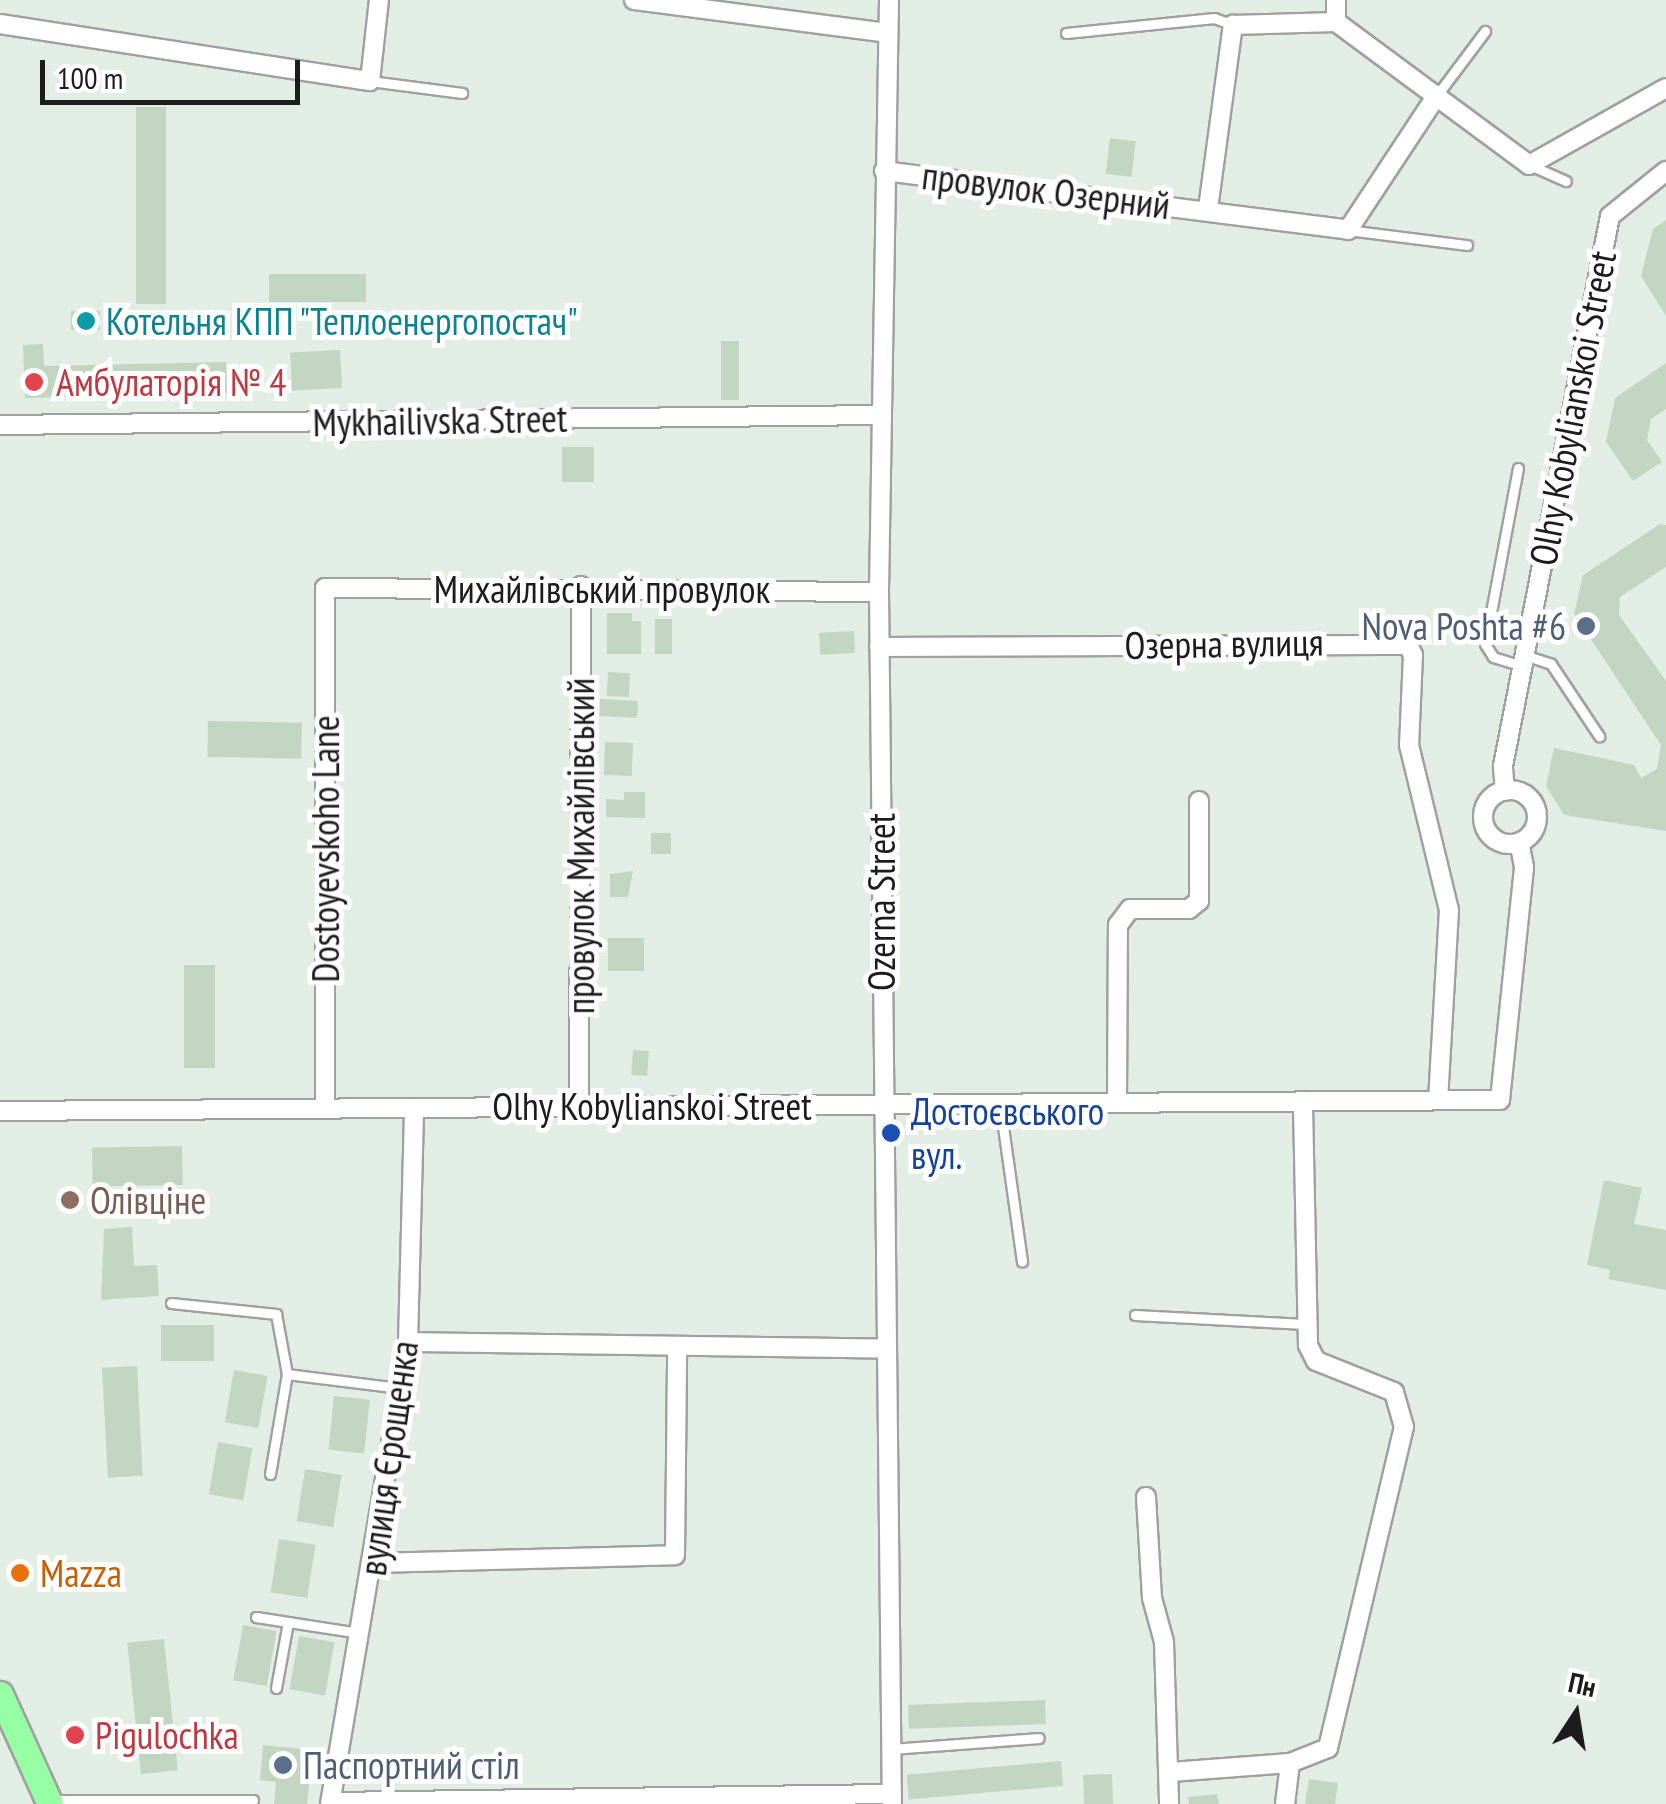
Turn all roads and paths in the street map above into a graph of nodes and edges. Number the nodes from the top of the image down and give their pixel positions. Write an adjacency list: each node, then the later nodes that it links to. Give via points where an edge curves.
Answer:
1 (379, 0): 11 (street)
2 (634, 0): 9 (street)
3 (889, 0): 9 (street, Ozerna Street)
4 (1336, 0): 5 (street)
5 (1336, 22): 7 (street); 14 (street)
6 (0, 24): 11 (street)
7 (1232, 24): 10 (lane, via 1214,18); 19 (street, провулок Озерний)
8 (1485, 32): 14 (lane)
9 (888, 33): 16 (street, Ozerna Street)
10 (1066, 33)
11 (370, 81): 13 (lane)
12 (1666, 88): 15 (street)
13 (462, 93)
14 (1437, 95): 15 (street); 20 (street)
15 (1530, 165): 18 (lane)
16 (884, 171): 19 (street, провулок Озерний); 22 (street, Ozerna Street)
17 (1666, 171): 29 (street, Olhy Kobylianskoi Street, via 1610,216)
18 (1566, 180)
19 (1208, 209): 20 (street, провулок Озерний)
20 (1348, 230): 21 (lane)
21 (1467, 245)
22 (880, 415): 23 (street, Mykhailivska Street); 27 (street, Ozerna Street)
23 (0, 425)
24 (1518, 468): 29 (lane, via 1485,644 1494,657)
25 (580, 586): 26 (street, Михайлівський провулок); 27 (street, Михайлівський провулок); 38 (street, провулок Михайлівський)
26 (324, 588): 41 (street, Dostoyevskoho Lane)
27 (879, 592): 28 (street, Ozerna Street)
28 (879, 647): 34 (street, Озерна вулиця, via 1408,645 1409,745 1449,910); 39 (street, Ozerna Street)
29 (1523, 661): 30 (lane, via 1552,664); 31 (street, Olhy Kobylianskoi Street, via 1502,766)
30 (1599, 736)
31 (1505, 791): 33 (street, via 1522,794 1534,806 1536,823); 33 (street, via 1489,800 1484,825 1494,839)
32 (1199, 802): 36 (street, via 1199,901 1189,909 1130,909 1118,925)
33 (1519, 842): 34 (street, Olhy Kobylianskoi Street, via 1524,867 1500,1100)
34 (1438, 1098): 35 (street, Olhy Kobylianskoi Street)
35 (1303, 1101): 36 (street, Olhy Kobylianskoi Street); 46 (street)
36 (1117, 1102): 37 (street, Olhy Kobylianskoi Street)
37 (1000, 1104): 39 (street, Olhy Kobylianskoi Street); 43 (lane)
38 (579, 1105): 39 (street, Olhy Kobylianskoi Street); 40 (street, Olhy Kobylianskoi Street)
39 (882, 1105): 49 (street, Ozerna Street)
40 (414, 1108): 41 (street, Olhy Kobylianskoi Street); 47 (street, вулиця Єрощенка)
41 (326, 1109): 42 (street, Olhy Kobylianskoi Street)
42 (0, 1112)
43 (1022, 1261)
44 (171, 1303): 50 (lane, via 276,1314)
45 (1135, 1315): 46 (lane)
46 (1306, 1324): 62 (street, via 1316,1361 1394,1392 1404,1427 1338,1722 1323,1754)
47 (408, 1342): 48 (street); 51 (street, вулиця Єрощенка)
48 (677, 1347): 49 (street); 54 (street, via 675,1556)
49 (887, 1348): 61 (street, Ozerna Street)
50 (287, 1374): 51 (lane); 52 (lane)
51 (400, 1388): 54 (street, вулиця Єрощенка)
52 (270, 1474)
53 (1146, 1497): 63 (street)
54 (374, 1563): 57 (street, вулиця Єрощенка)
55 (256, 1616): 56 (lane)
56 (288, 1622): 57 (lane); 58 (lane)
57 (362, 1634): 67 (street, вулиця Єрощенка)
58 (276, 1688)
59 (0, 1694): 66 (main road)
60 (1039, 1738): 61 (lane)
61 (891, 1749): 64 (street, Ozerna Street)
62 (1290, 1763): 63 (street); 69 (street)
63 (1171, 1772): 68 (street)
64 (892, 1799): 67 (street)
65 (253, 1800): 66 (lane)
66 (50, 1802)
67 (330, 1803)
68 (1169, 1804)
69 (1284, 1804)

